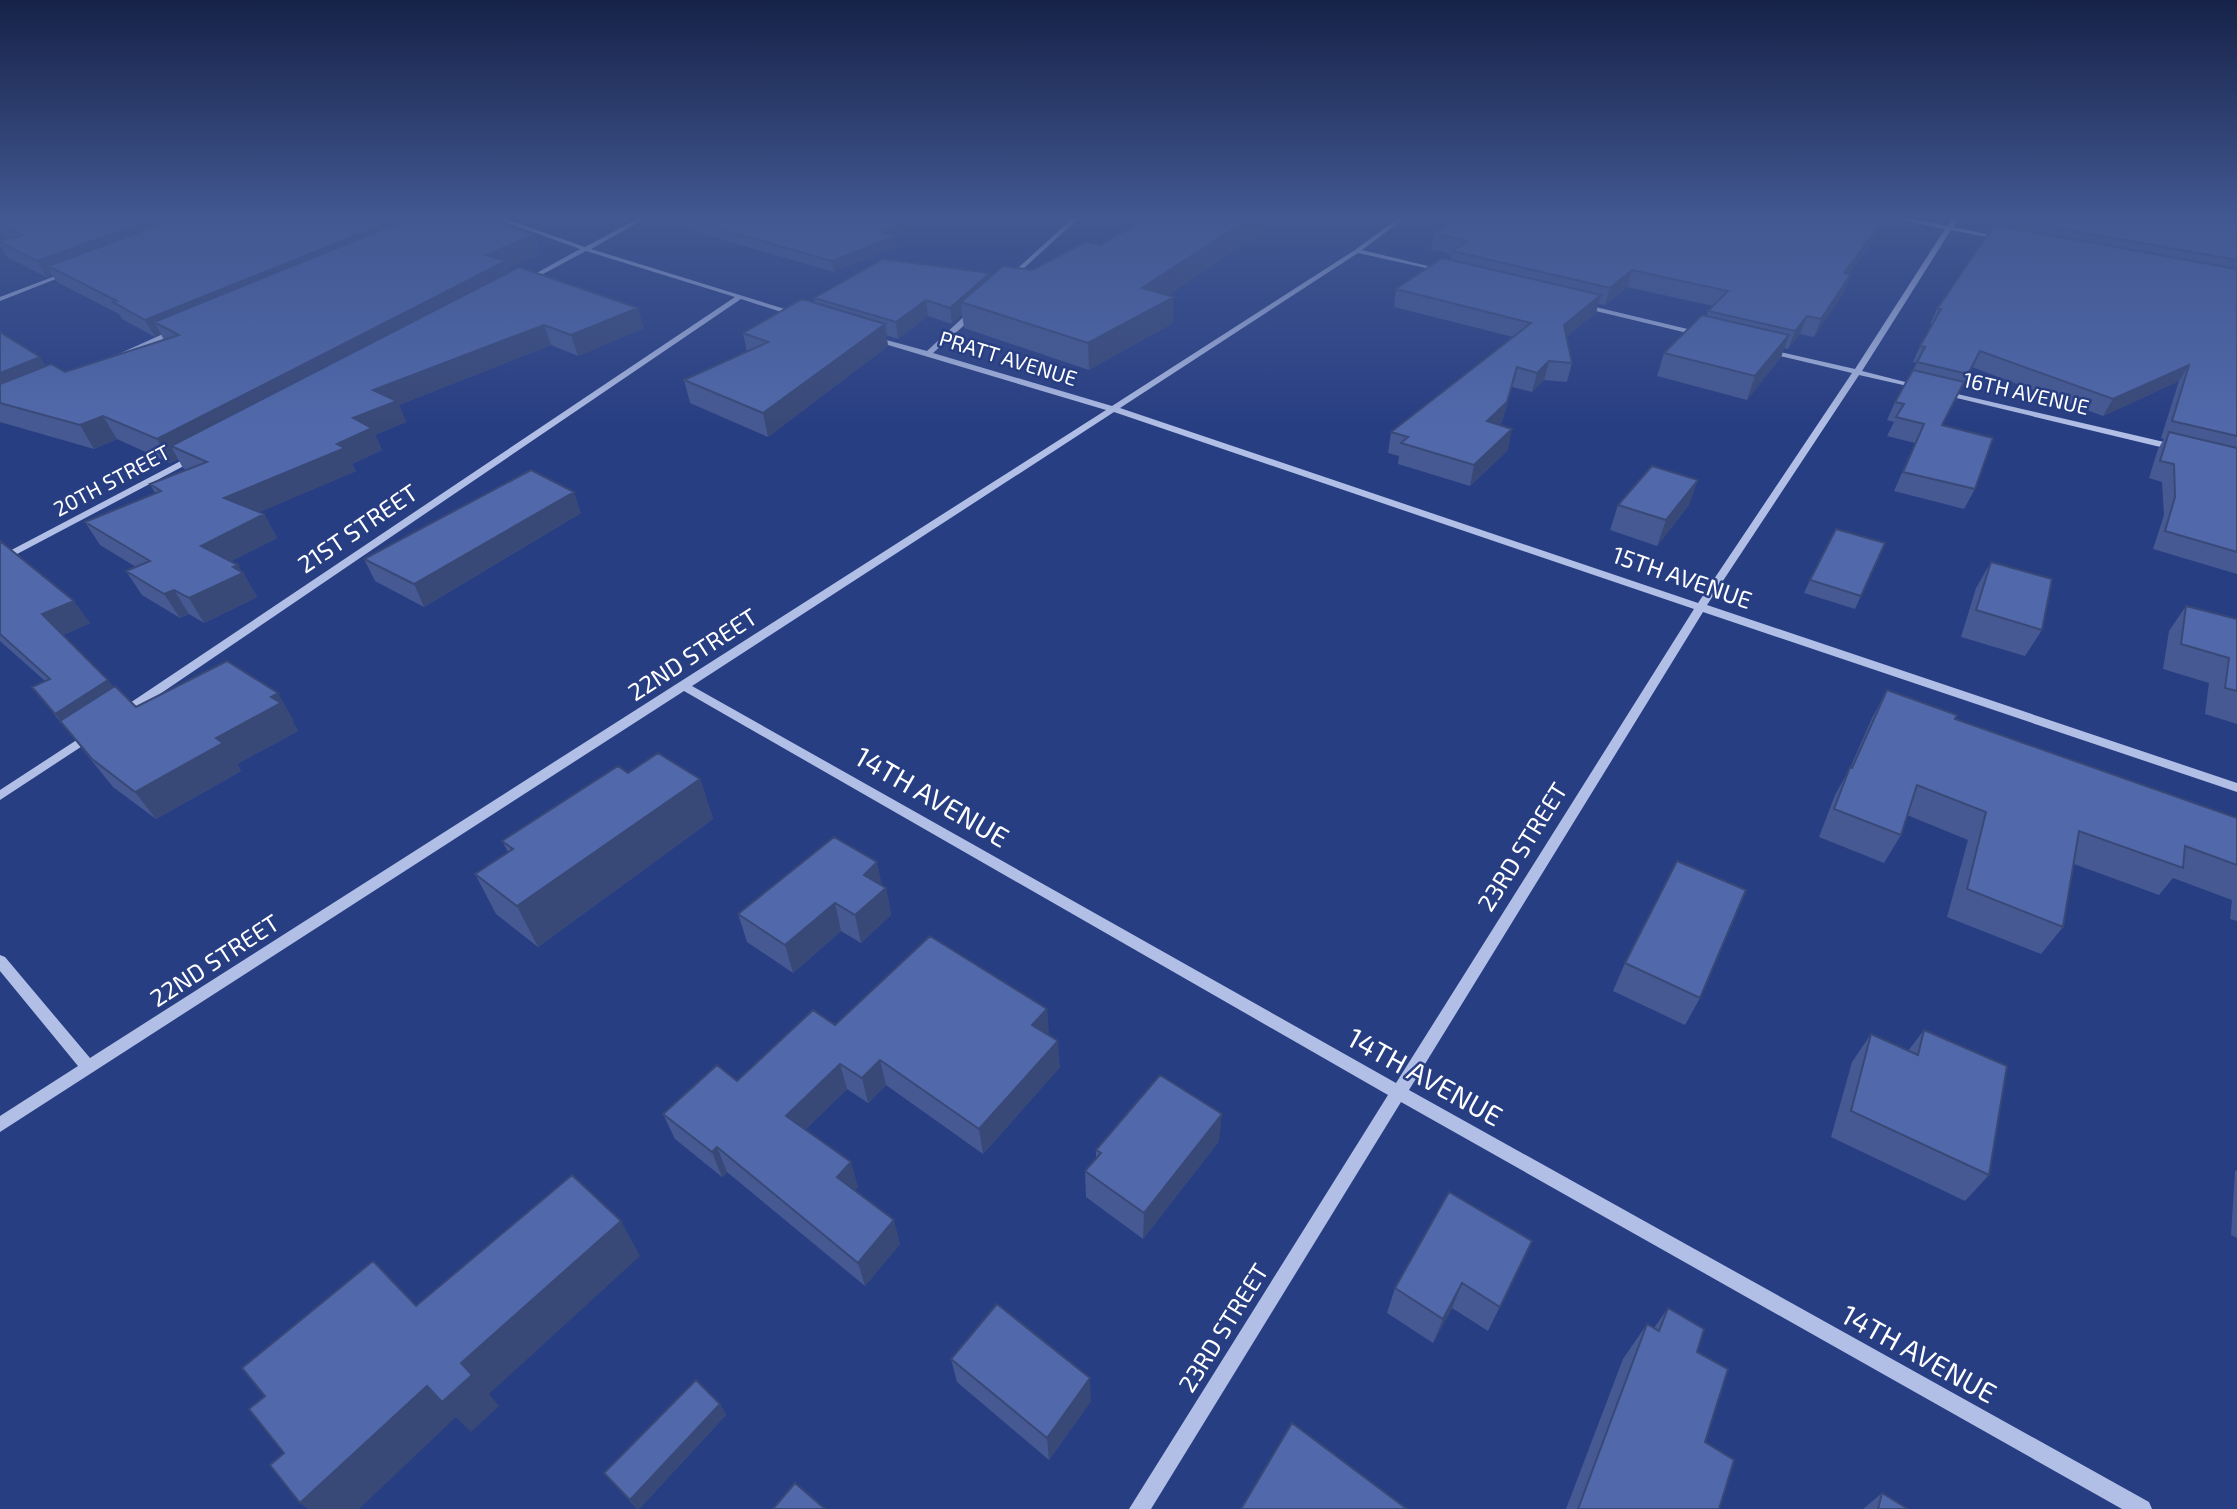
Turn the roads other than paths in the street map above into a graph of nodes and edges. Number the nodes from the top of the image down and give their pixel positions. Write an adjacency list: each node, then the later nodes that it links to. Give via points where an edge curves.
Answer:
1 (34, 286): 10 (street)
2 (515, 286): 7 (street)
3 (706, 286): 9 (street)
4 (1001, 286): 8 (street)
5 (1302, 286): 23 (street, 22ND STREET)
6 (1912, 286): 20 (street, 23RD STREET)
7 (512, 288)
8 (998, 289)
9 (740, 297): 13 (street); 29 (street, 21ST STREET)
10 (0, 299)
11 (1573, 303): 16 (street)
12 (978, 308): 18 (street)
13 (802, 316)
14 (187, 327): 19 (street)
15 (865, 335): 18 (street, PRATT AVENUE)
16 (1709, 336)
17 (1763, 349): 20 (street, 16TH AVENUE)
18 (928, 354): 23 (street, PRATT AVENUE)
19 (112, 359)
20 (1857, 372): 21 (street, 16TH AVENUE); 27 (street, 23RD STREET)
21 (1925, 388)
22 (1939, 391): 24 (street, 16TH AVENUE)
23 (1113, 409): 27 (street, 15TH AVENUE); 28 (street, 22ND STREET)
24 (2183, 449)
25 (207, 450): 26 (street, 20TH STREET)
26 (0, 560)
27 (1701, 606): 31 (street, 15TH AVENUE); 35 (street, 23RD STREET)
28 (684, 686): 34 (street, 22ND STREET); 35 (street, 14TH AVENUE)
29 (116, 718)
30 (104, 726): 32 (street)
31 (2237, 788)
32 (0, 796)
33 (0, 961): 34 (street)
34 (88, 1067): 36 (street, 22ND STREET)
35 (1398, 1092): 37 (street, 23RD STREET); 38 (street, 14TH AVENUE)
36 (0, 1125)
37 (1139, 1509)
38 (2142, 1509)

